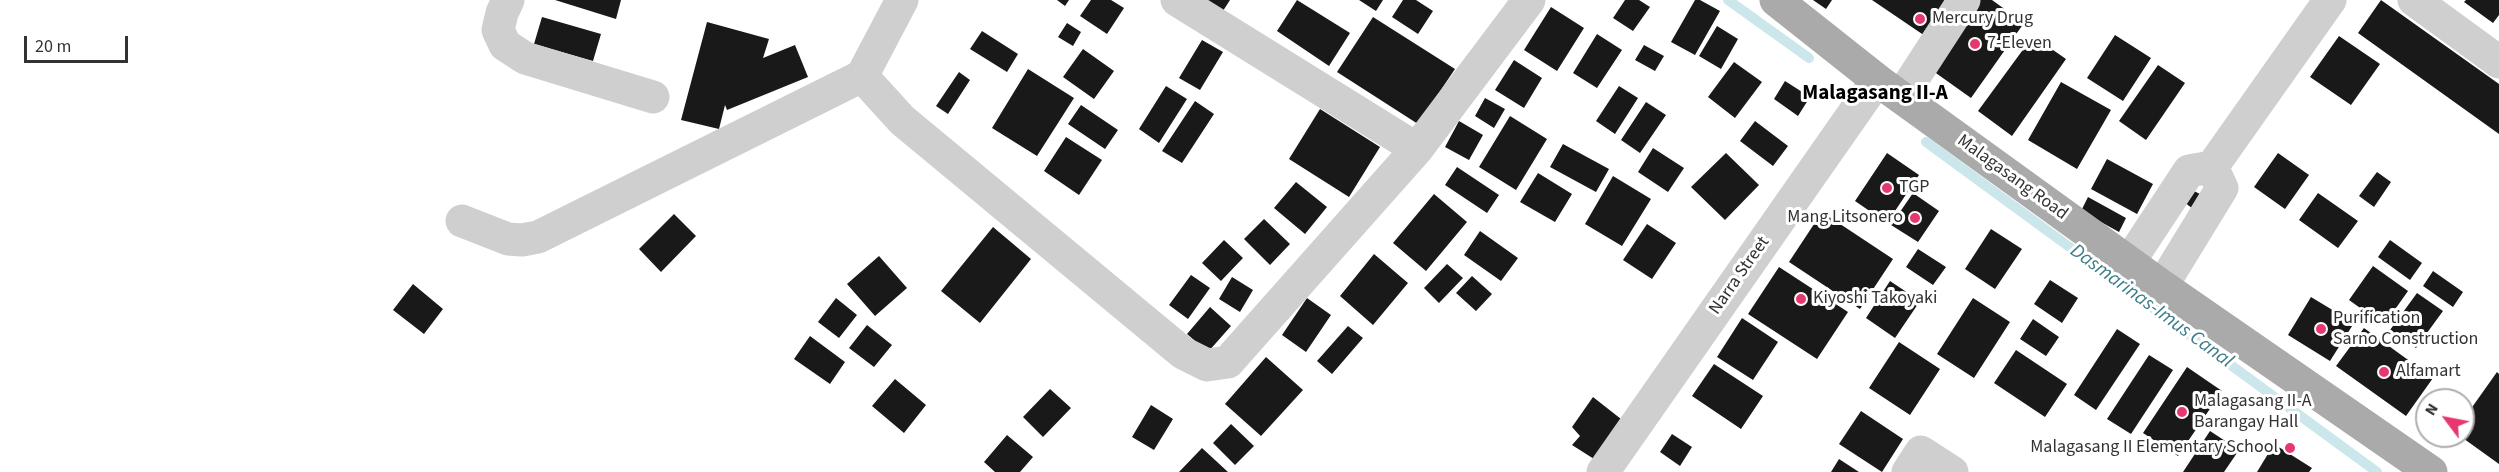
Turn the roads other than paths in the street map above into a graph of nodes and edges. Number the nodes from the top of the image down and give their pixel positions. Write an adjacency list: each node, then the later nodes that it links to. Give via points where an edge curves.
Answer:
1 (508, 0): 12 (street, via 498,30 505,45 525,58)
2 (902, 0): 10 (street)
3 (1177, 0): 13 (street)
4 (1529, 0): 13 (street)
5 (1776, 0): 11 (main road, Malagasang Road)
6 (1964, 0): 11 (street, Narra Street)
7 (2330, 0): 14 (street)
8 (2414, 0): 9 (street)
9 (2499, 62)
10 (862, 76): 13 (street, via 902,120 1183,353 1207,365 1228,362); 15 (street, via 538,237 508,239)
11 (1889, 89): 16 (main road, Malagasang Road); 18 (street, Narra Street)
12 (653, 97)
13 (1417, 149)
14 (2212, 167): 16 (street, via 2189,171); 17 (street, via 2223,188)
15 (462, 221)
16 (2129, 262): 17 (main road, Malagasang Road)
17 (2162, 286): 21 (main road, Malagasang Road)
18 (1603, 472)
19 (1908, 472): 20 (street, via 1921,452)
20 (1952, 472)
21 (2431, 472)

